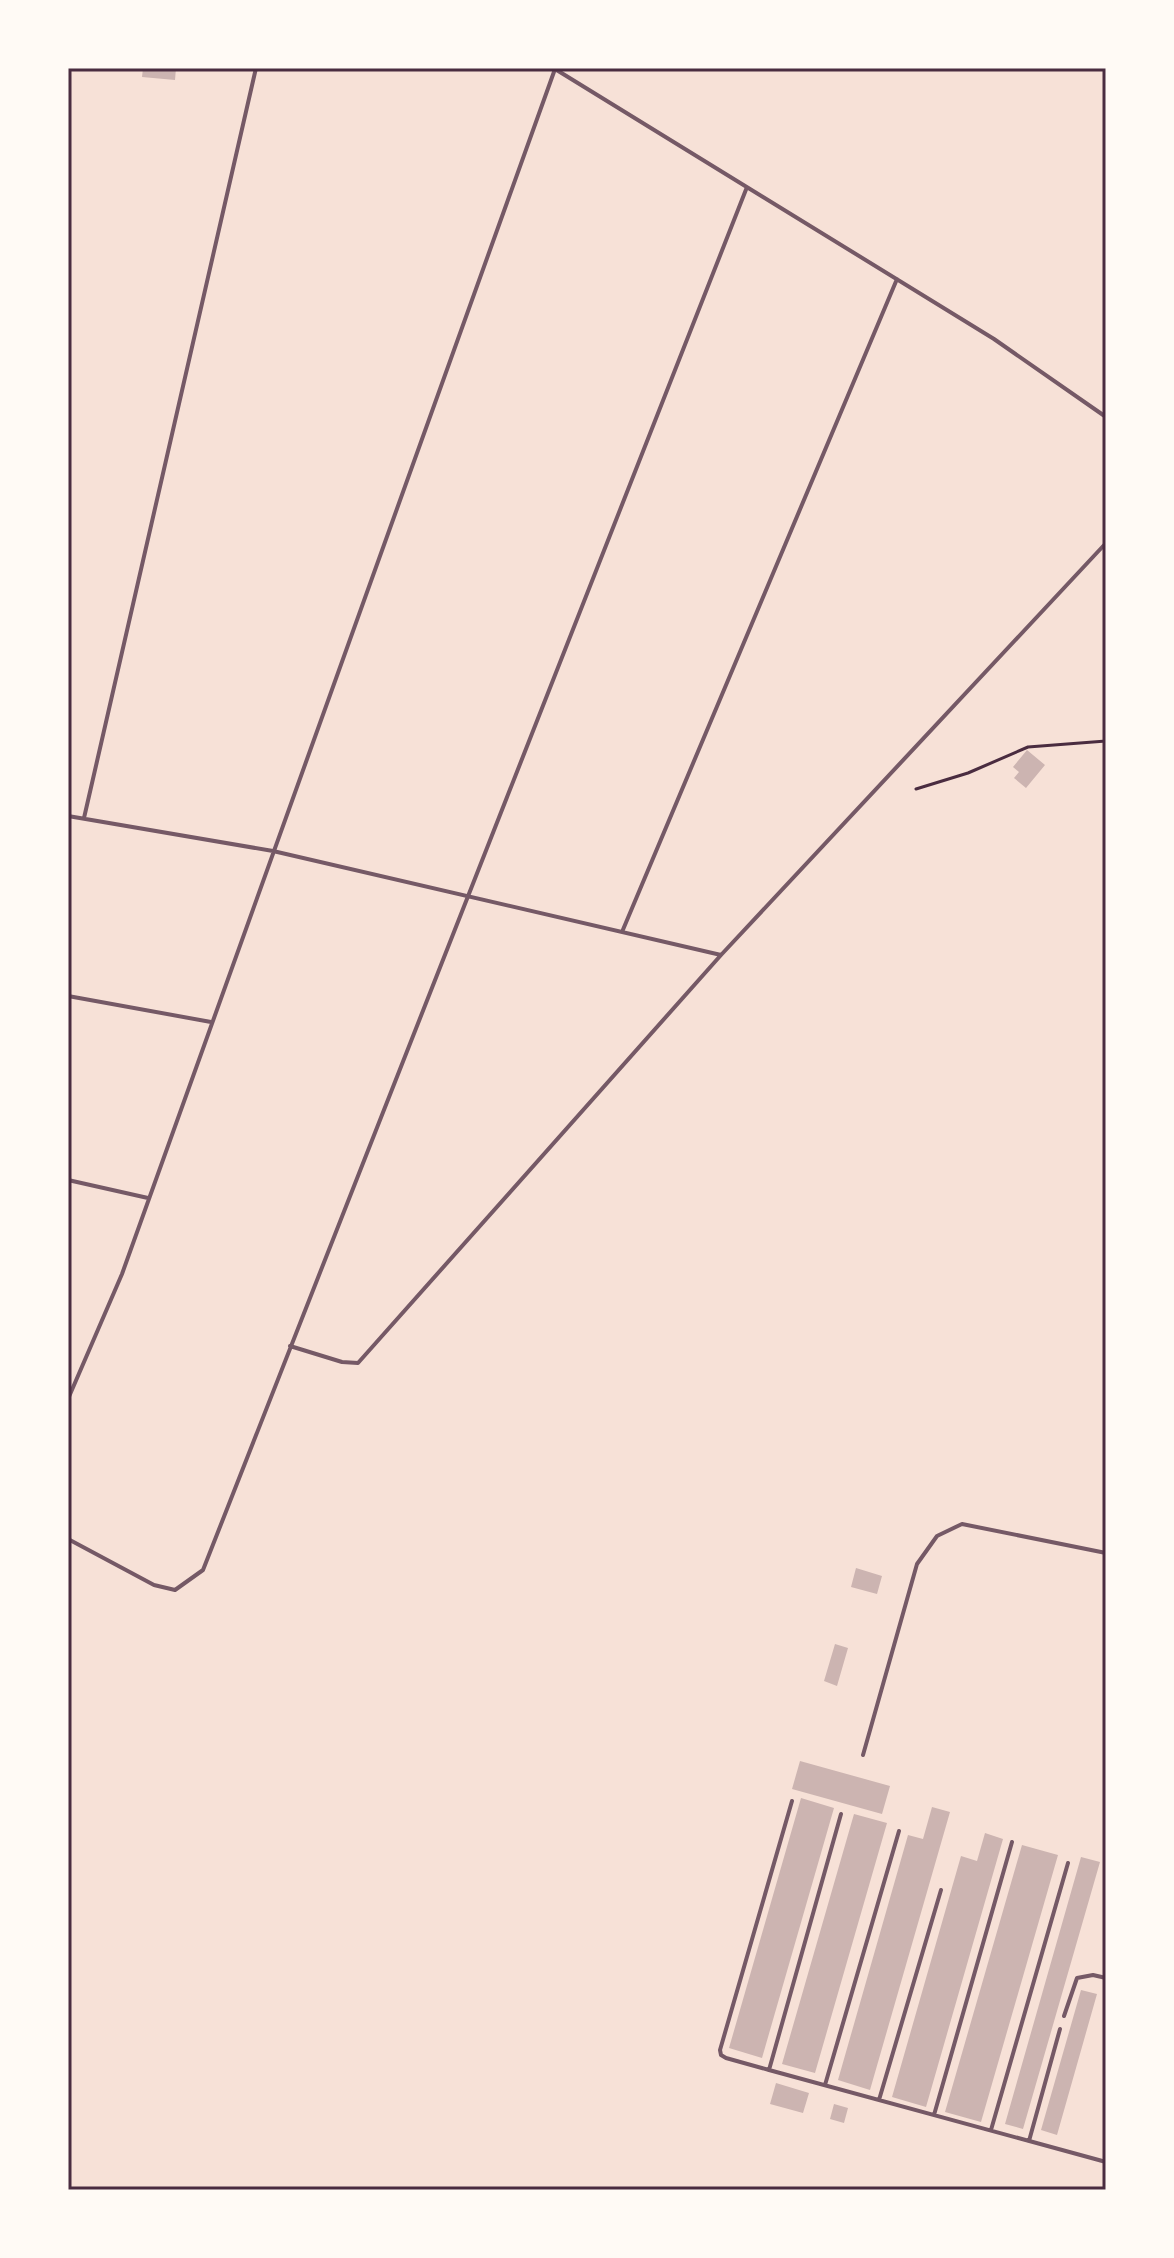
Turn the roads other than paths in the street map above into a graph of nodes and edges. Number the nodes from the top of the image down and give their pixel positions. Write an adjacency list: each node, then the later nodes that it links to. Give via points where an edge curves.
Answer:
1 (256, 68): 9 (lane)
2 (545, 68): 3 (lane)
3 (555, 69): 4 (lane); 10 (lane)
4 (747, 187): 5 (lane); 11 (lane)
5 (897, 279): 6 (lane); 12 (lane)
6 (1106, 417)
7 (1106, 543): 13 (lane)
8 (68, 816): 9 (lane)
9 (84, 818): 10 (lane)
10 (273, 851): 11 (lane); 15 (lane)
11 (467, 896): 12 (lane); 18 (lane)
12 (622, 932): 13 (lane)
13 (721, 955): 18 (lane, via 358,1363)
14 (68, 996): 15 (lane)
15 (211, 1022): 17 (lane)
16 (68, 1180): 17 (lane)
17 (148, 1198): 19 (lane)
18 (290, 1346): 20 (lane, via 203,1570 175,1590 164,1588)
19 (68, 1399)
20 (68, 1539)
21 (1106, 1553): 22 (lane, via 962,1524 937,1536 917,1564)
22 (863, 1755)
23 (792, 1801): 32 (lane, via 720,2050 726,2058)
24 (841, 1814): 32 (lane)
25 (899, 1831): 33 (lane)
26 (1012, 1842): 35 (lane)
27 (1068, 1863): 36 (lane)
28 (941, 1890): 34 (lane)
29 (1106, 1978): 30 (lane, via 1077,1978)
30 (1064, 2016)
31 (1060, 2029): 37 (lane)
32 (769, 2070): 33 (lane)
33 (825, 2085): 34 (lane)
34 (879, 2100): 35 (lane)
35 (934, 2115): 36 (lane)
36 (991, 2130): 37 (lane)
37 (1029, 2141): 38 (lane)
38 (1106, 2162)

